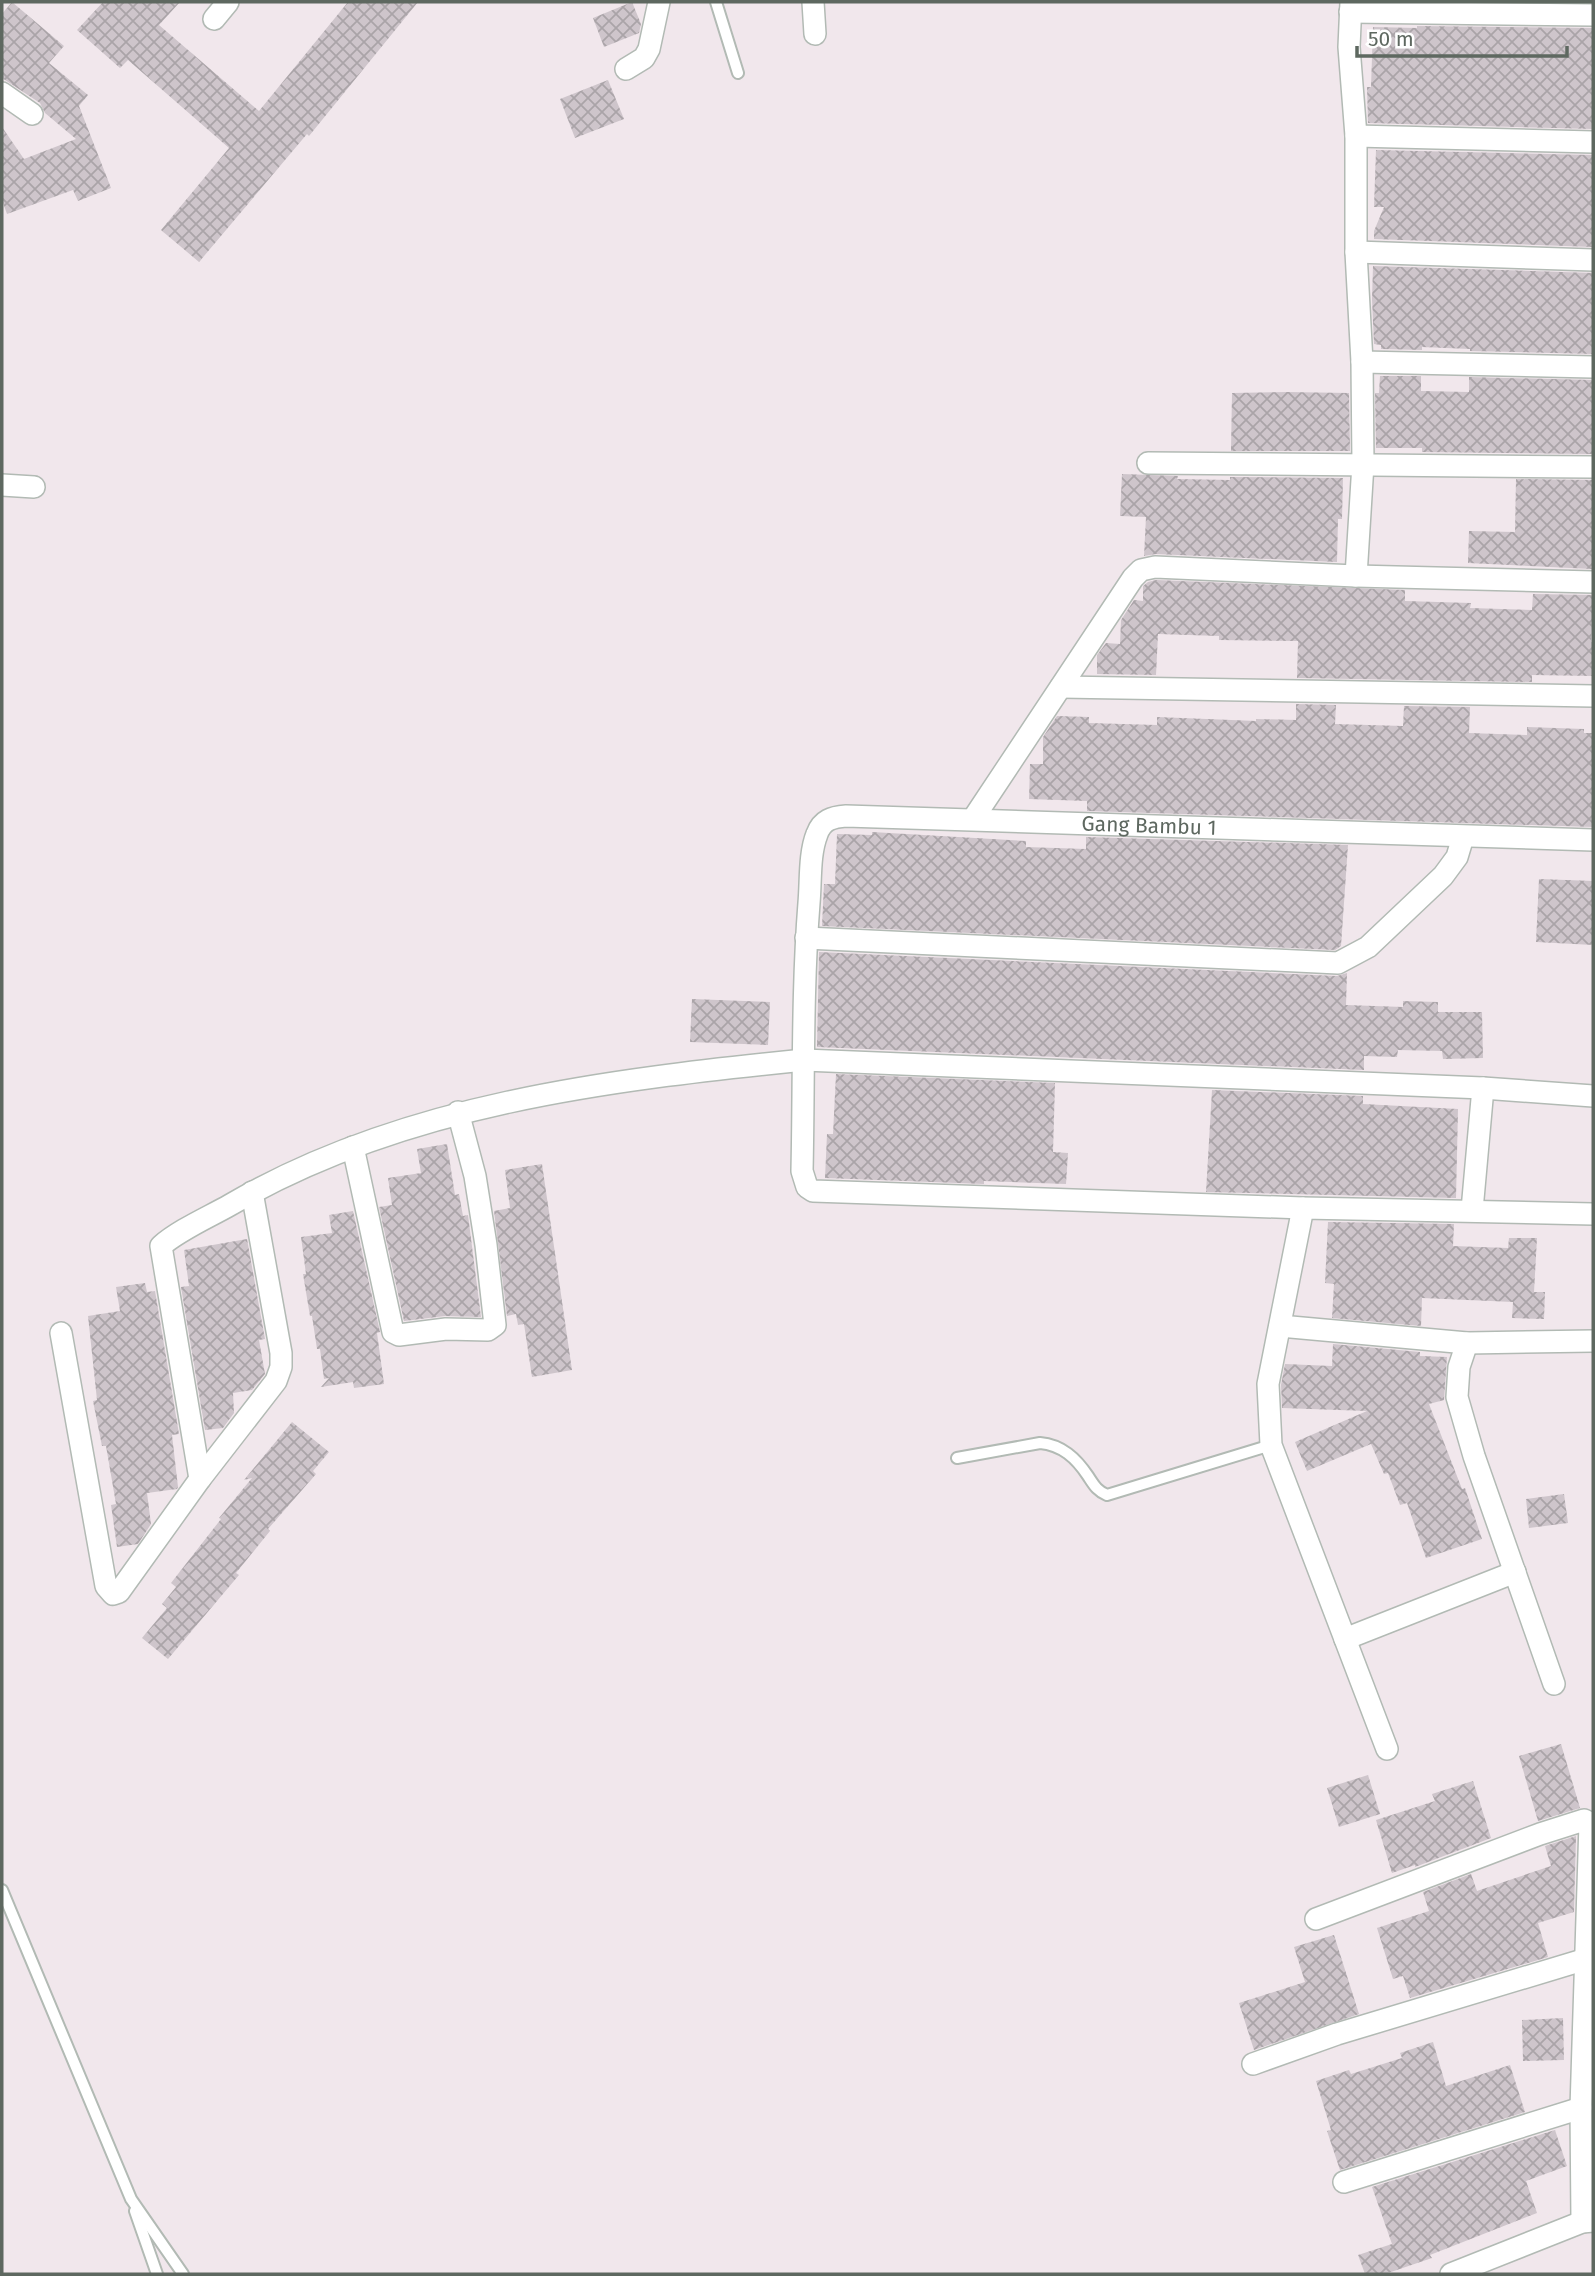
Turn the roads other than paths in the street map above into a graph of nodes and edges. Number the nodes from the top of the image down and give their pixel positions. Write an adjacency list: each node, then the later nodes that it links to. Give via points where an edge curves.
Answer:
1 (228, 2): 7 (street)
2 (659, 2): 9 (street, via 649,49 644,58)
3 (716, 2): 10 (lane)
4 (813, 2): 8 (street)
5 (1351, 7): 6 (street); 13 (street, via 1349,47)
6 (1593, 15)
7 (214, 19)
8 (815, 34)
9 (626, 69)
10 (738, 73)
11 (2, 93): 12 (street)
12 (32, 114)
13 (1356, 136): 14 (street); 15 (street)
14 (1593, 142)
15 (1356, 252): 16 (street); 17 (street)
16 (1593, 260)
17 (1362, 362): 18 (street); 20 (street)
18 (1593, 366)
19 (1148, 463): 20 (street)
20 (1363, 464): 21 (street); 24 (street)
21 (1593, 467)
22 (2, 485): 23 (street)
23 (34, 486)
24 (1356, 576): 25 (street); 26 (street, via 1155,566 1141,570)
25 (1593, 582)
26 (1061, 687): 27 (street); 28 (street)
27 (1593, 696)
28 (973, 819): 29 (street, Gang Bambu 1); 31 (street, Gang Bambu 1, via 846,816 824,822 814,849)
29 (1463, 836): 30 (street, Gang Bambu 1); 31 (street, via 1457,857 1443,876 1367,947 1338,963)
30 (1593, 840)
31 (806, 938): 32 (street)
32 (804, 1060): 33 (street); 35 (street, via 590,1087); 38 (street, via 802,1171 813,1191)
33 (1483, 1088): 34 (street); 39 (street)
34 (1593, 1096)
35 (458, 1112): 36 (street); 36 (street, via 486,1245 495,1325 488,1330 393,1332)
36 (353, 1147): 37 (street)
37 (252, 1192): 47 (street, via 281,1367 276,1381); 47 (street, via 161,1249)
38 (1303, 1208): 39 (street); 41 (street)
39 (1472, 1210): 40 (street)
40 (1593, 1214)
41 (1280, 1326): 44 (street); 45 (street, via 1268,1384)
42 (61, 1334): 47 (street, via 106,1586 113,1594 119,1592)
43 (1593, 1341): 44 (street)
44 (1467, 1343): 48 (street, via 1457,1397)
45 (1271, 1445): 46 (lane, via 1107,1495 1095,1487 1068,1452 1051,1444); 49 (street)
46 (957, 1458)
47 (200, 1479)
48 (1515, 1572): 49 (street); 50 (street)
49 (1345, 1639): 51 (street)
50 (1554, 1684)
51 (1387, 1749)
52 (2, 1890): 58 (lane)
53 (1316, 1919): 54 (street, via 1584,1820 1590,1823)
54 (1589, 1959): 55 (street, via 1337,2034); 56 (street)
55 (1253, 2064)
56 (1581, 2108): 57 (street); 59 (street)
57 (1344, 2182)
58 (131, 2199): 60 (lane); 61 (lane)
59 (1588, 2221): 62 (street)
60 (157, 2274)
61 (183, 2274)
62 (1451, 2274)

